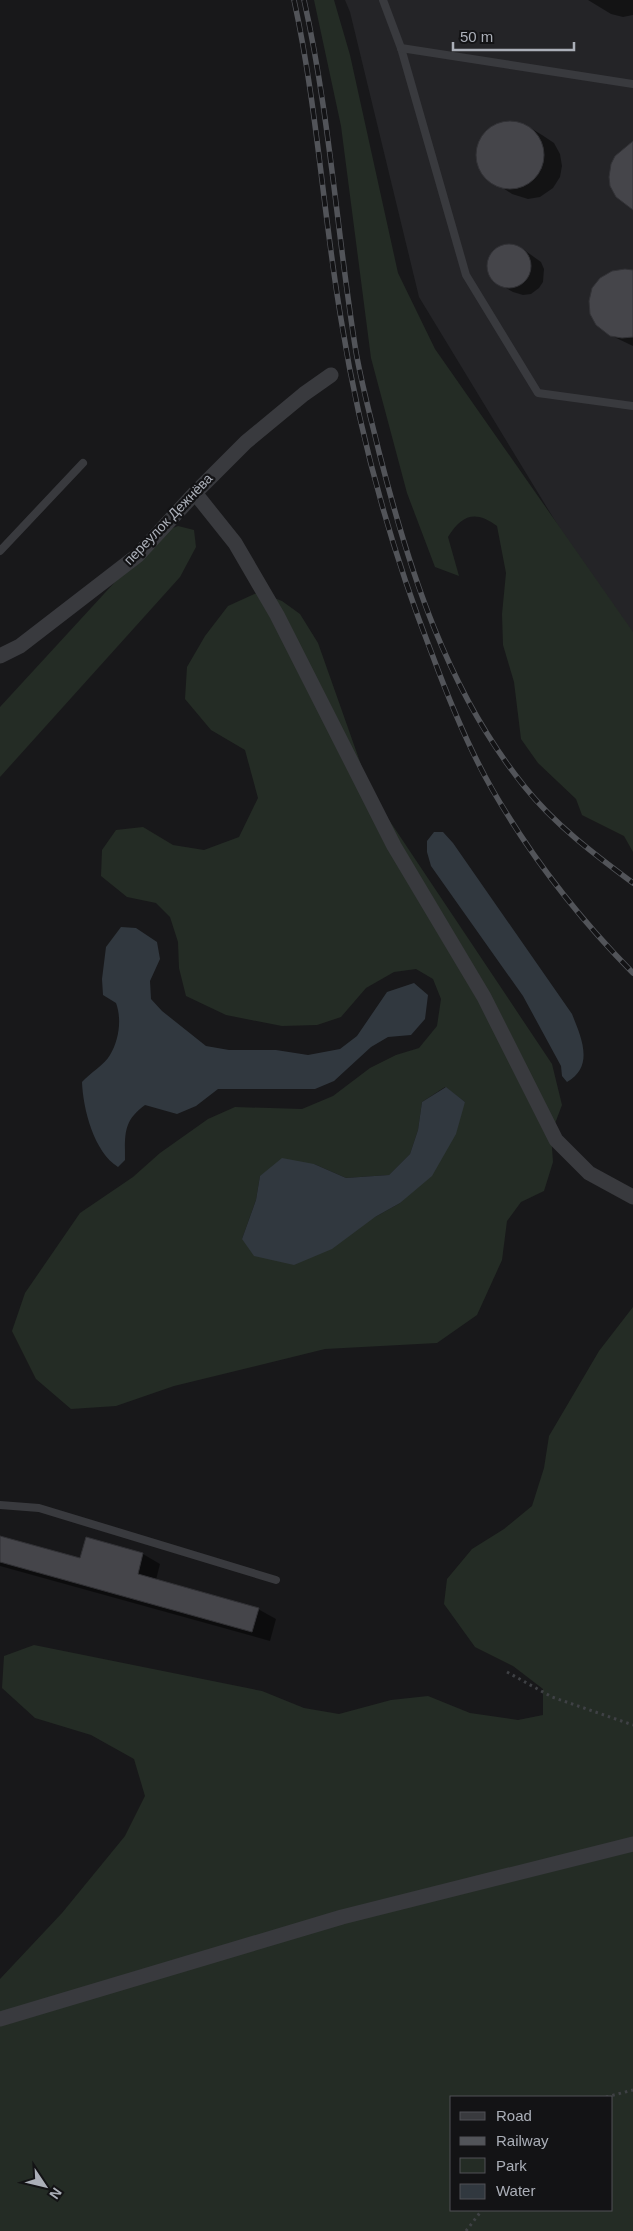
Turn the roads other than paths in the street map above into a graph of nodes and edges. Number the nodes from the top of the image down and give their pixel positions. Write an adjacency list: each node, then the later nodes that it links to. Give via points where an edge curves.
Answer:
1 (383, 0): 2 (lane)
2 (401, 48): 3 (lane); 5 (lane, via 466,275 538,393)
3 (633, 84)
4 (331, 375): 7 (street, переулок Дежнёва, via 246,442)
5 (633, 406)
6 (84, 464): 8 (lane)
7 (195, 493): 9 (street, переулок Дежнёва, via 138,555 20,646); 10 (street, via 235,543 277,615 394,846 484,997 556,1140 589,1173)
8 (0, 551)
9 (0, 656)
10 (633, 1197)
11 (0, 1504): 12 (lane, via 39,1508)
12 (276, 1580)
13 (633, 1844): 14 (street, via 342,1917)
14 (0, 2019)

